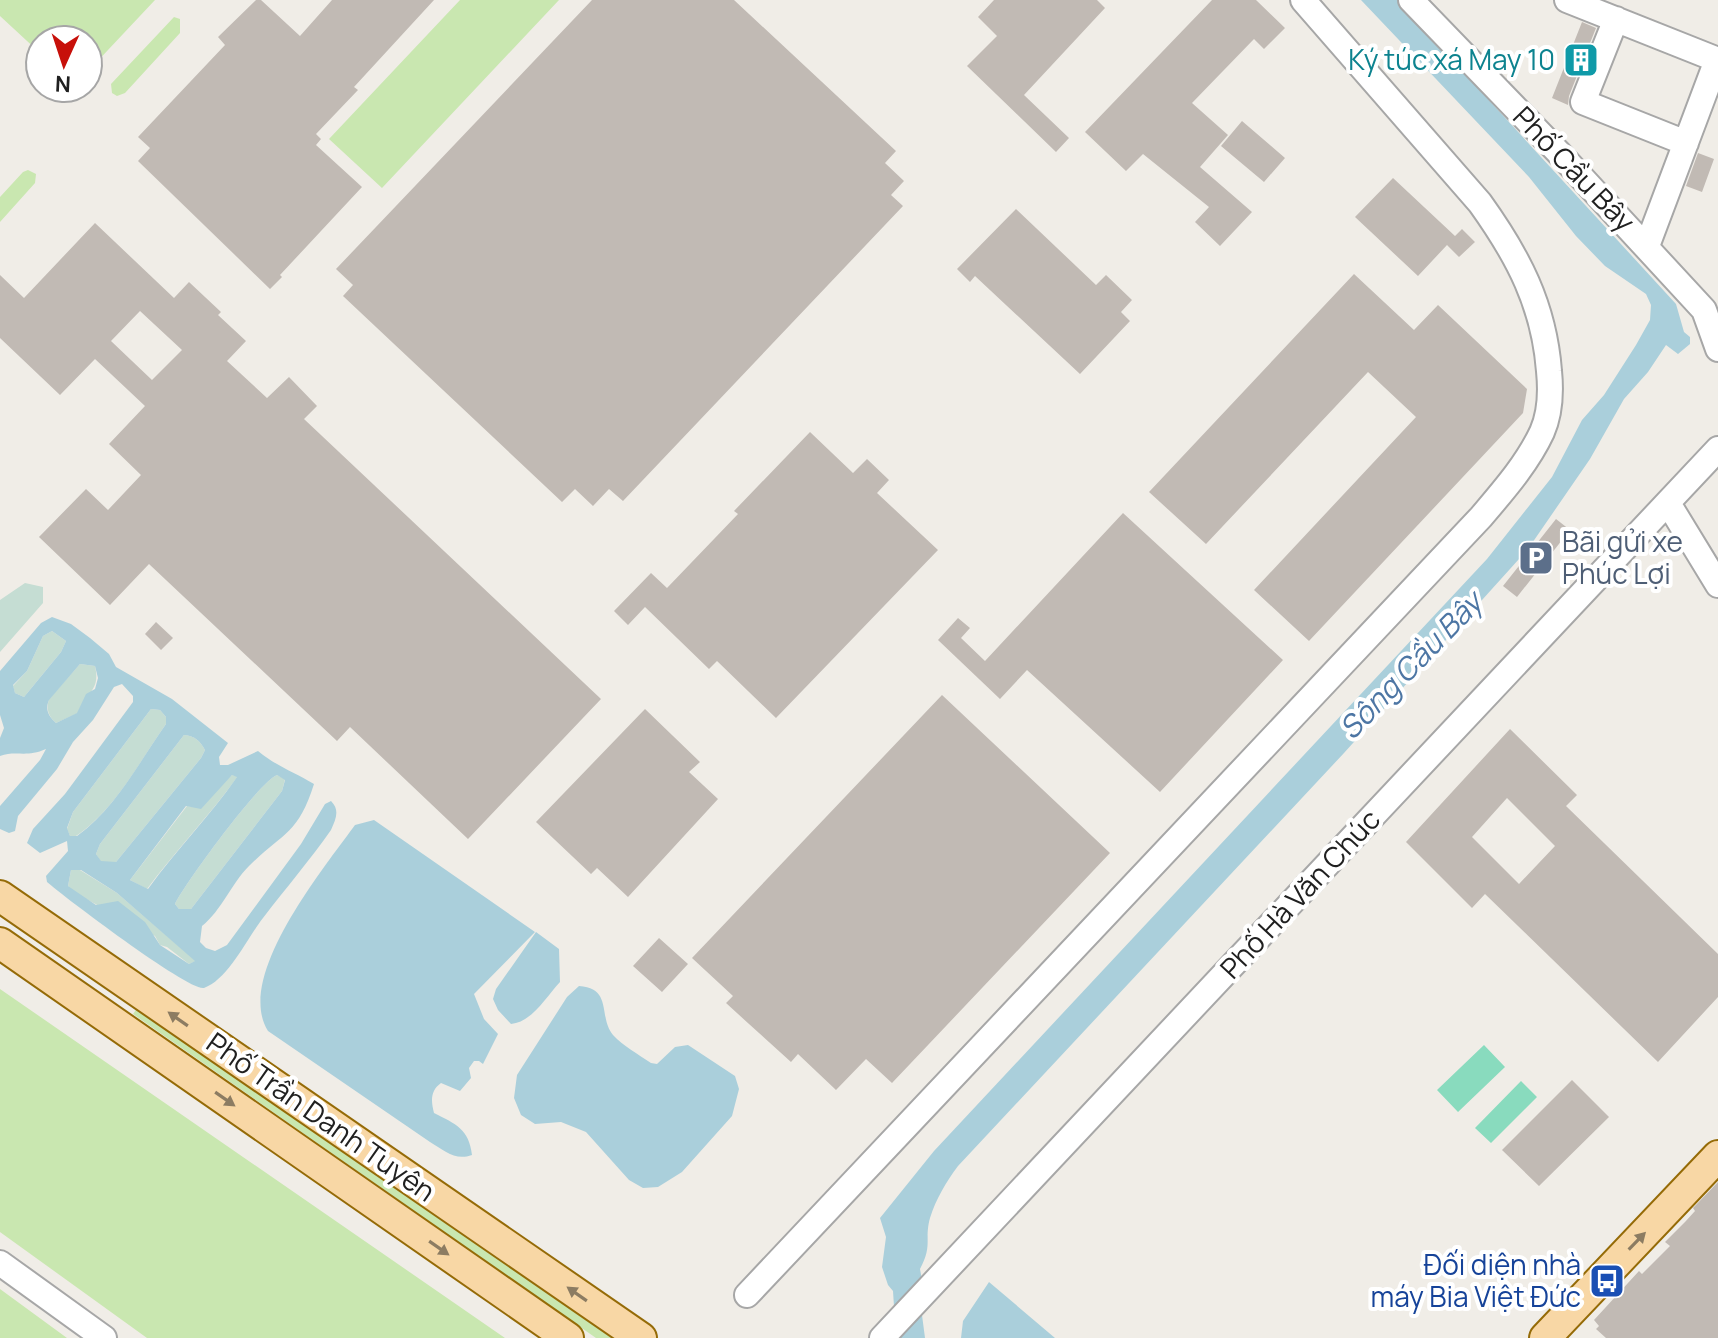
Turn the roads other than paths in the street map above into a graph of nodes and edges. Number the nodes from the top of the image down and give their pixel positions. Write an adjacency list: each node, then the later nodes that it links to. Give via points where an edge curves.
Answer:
1 (1411, 0): 7 (street, Phố Cầu Bây)
2 (1567, 0): 4 (street)
3 (1314, 4): 18 (street, via 1504,236 1543,320 1551,391 1543,430 1517,474 1481,517)
4 (1616, 19): 5 (street); 6 (street, via 1583,102)
5 (1718, 60): 6 (street)
6 (1686, 143): 7 (street)
7 (1647, 246): 8 (street, Phố Cầu Bây, via 1704,310)
8 (1718, 349)
9 (1718, 449): 10 (street, Phố Hà Văn Chúc)
10 (1668, 503): 11 (street); 22 (street, Phố Hà Văn Chúc)
11 (1718, 585)
12 (0, 896): 14 (main road, Phố Trần Danh Tuyên)
13 (0, 943): 15 (main road, Phố Trần Danh Tuyên)
14 (91, 959): 15 (main road); 21 (main road, Phố Trần Danh Tuyên, one-way to 14)
15 (69, 991): 20 (main road, Phố Trần Danh Tuyên, one-way to 20)
16 (1718, 1156): 23 (main road, one-way to 16)
17 (0, 1263): 19 (street)
18 (747, 1295)
19 (104, 1338)
20 (568, 1338)
21 (641, 1338)
22 (882, 1338)
23 (1545, 1338)

